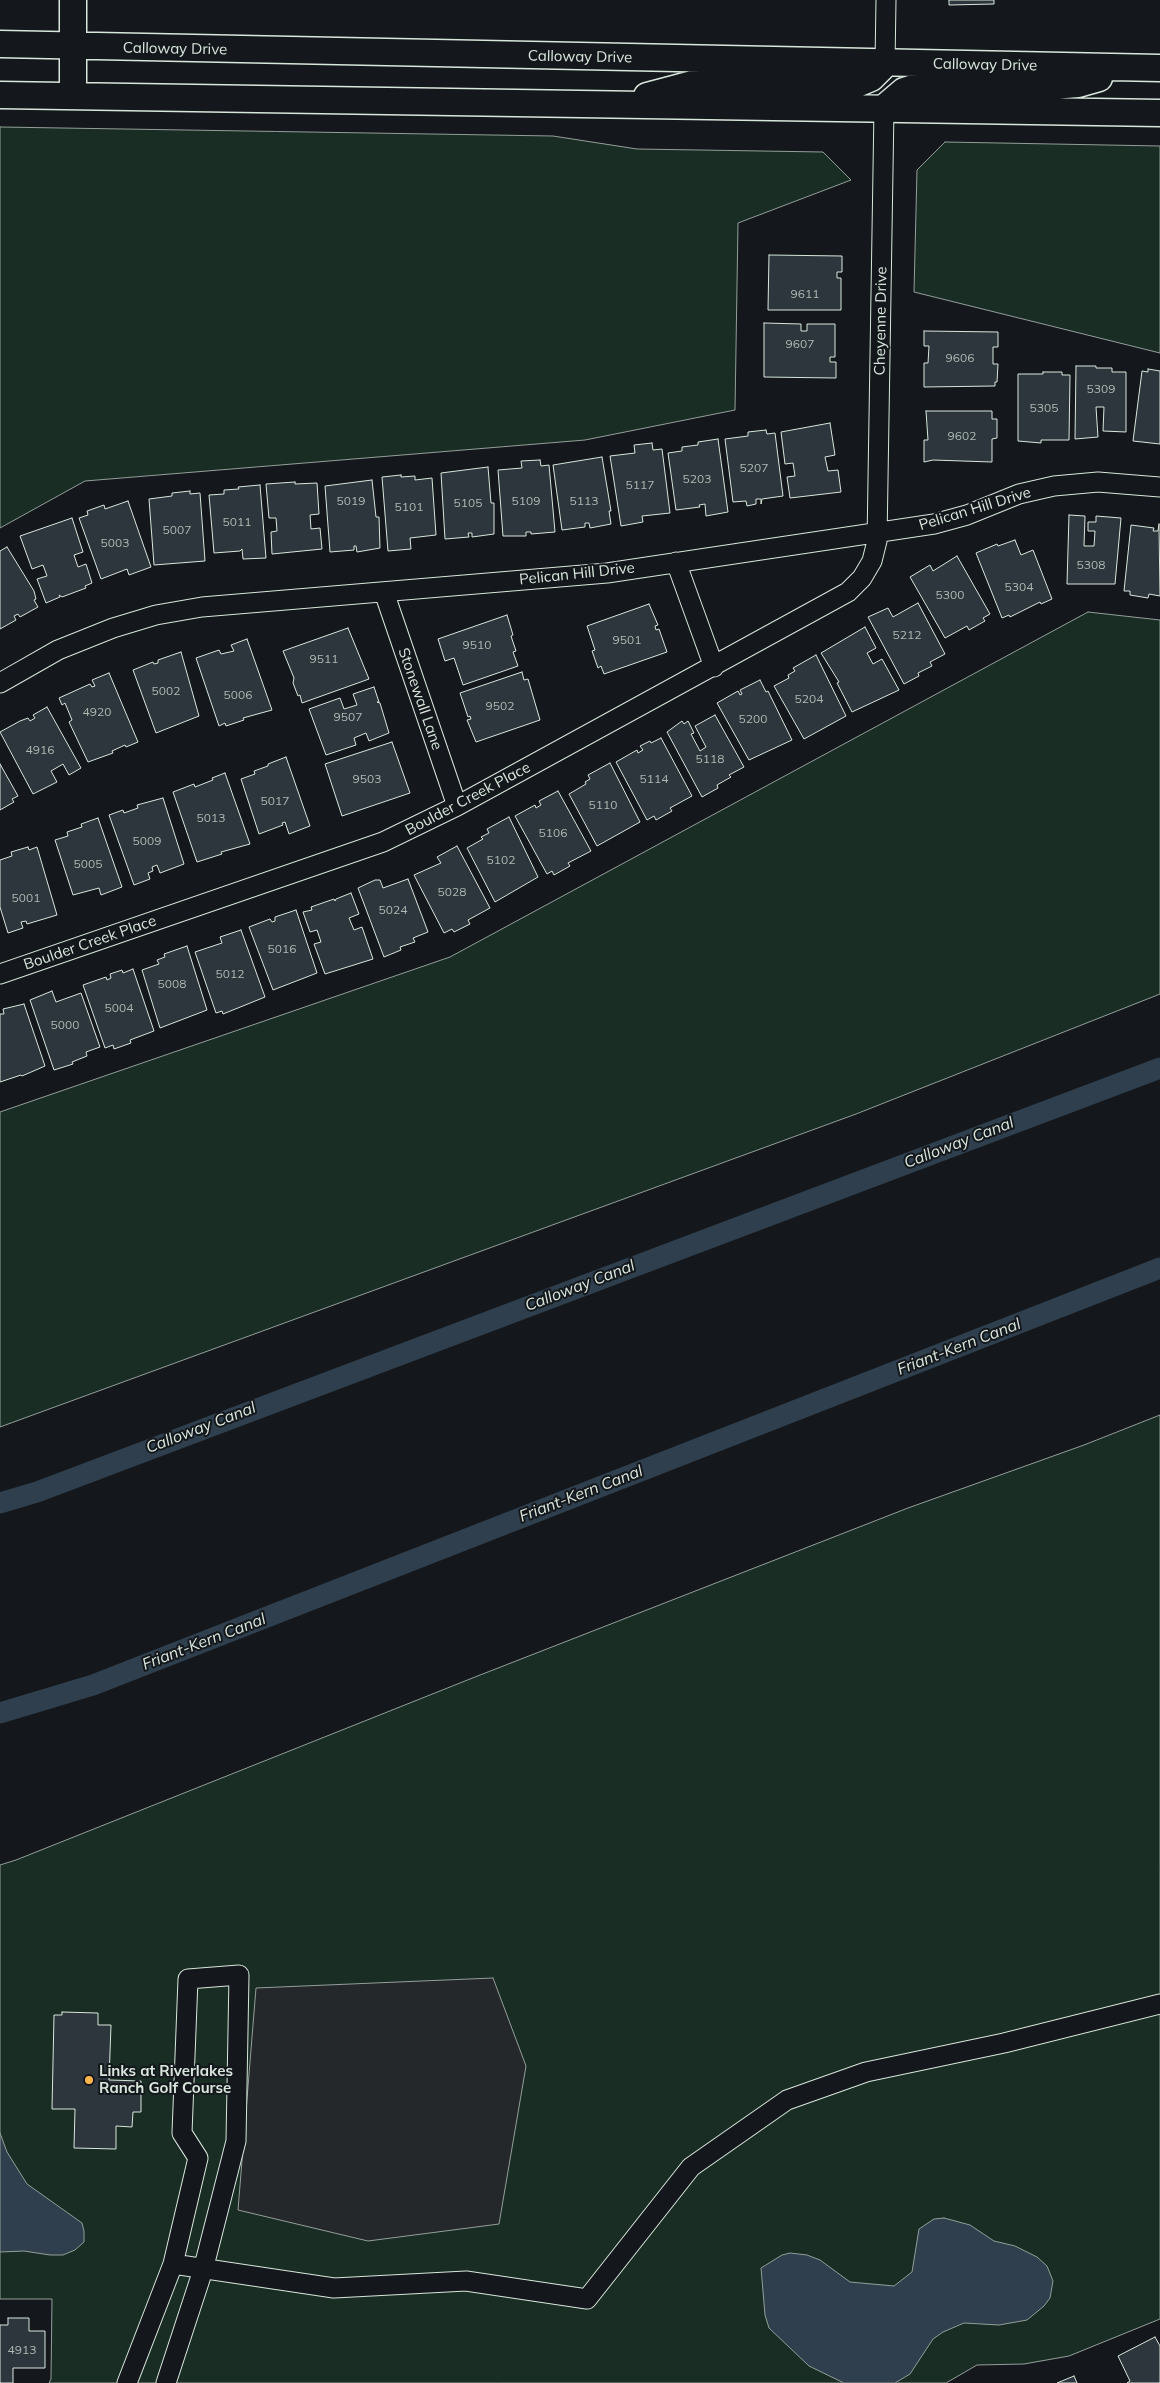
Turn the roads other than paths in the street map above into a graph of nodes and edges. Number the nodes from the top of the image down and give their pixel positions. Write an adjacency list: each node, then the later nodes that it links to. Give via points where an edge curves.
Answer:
1 (73, 0): 4 (main road)
2 (886, 0): 5 (street)
3 (0, 44): 4 (main road, Calloway Drive)
4 (73, 46): 5 (main road, Calloway Drive); 9 (main road)
5 (885, 64): 6 (main road, Calloway Drive); 10 (main road, via 871,78 852,86 696,83)
6 (1131, 68): 7 (main road, Calloway Drive); 11 (main road, via 1078,84 1026,88 922,84 904,91)
7 (1160, 68)
8 (0, 95): 9 (main road)
9 (72, 96): 10 (main road)
10 (617, 104): 11 (main road)
11 (884, 108): 12 (main road); 14 (street, Cheyenne Drive)
12 (1160, 113)
13 (1160, 487): 14 (street, Pelican Hill Drive, via 1098,482 1054,486 1019,494 934,524)
14 (878, 533): 15 (street, Pelican Hill Drive); 17 (street, Boulder Creek Place, via 872,561 848,592)
15 (676, 562): 16 (street, Pelican Hill Drive, via 607,573); 17 (street)
16 (384, 592): 18 (street, Pelican Hill Drive, via 202,607 156,615 58,650); 19 (street, Stonewall Lane)
17 (714, 667): 19 (street, Boulder Creek Place)
18 (0, 683)
19 (457, 806): 20 (street, Boulder Creek Place, via 383,842)
20 (0, 974)
21 (1160, 2004): 25 (street, via 1004,2043 866,2072 787,2100 691,2167 587,2299 466,2281 334,2288)
22 (198, 2158): 23 (street); 23 (street, via 182,2134 188,1979 239,1974 236,2141); 24 (street)
23 (230, 2161): 25 (street)
24 (173, 2264): 25 (street); 26 (street)
25 (203, 2270): 27 (street)
26 (127, 2383)
27 (166, 2383)

